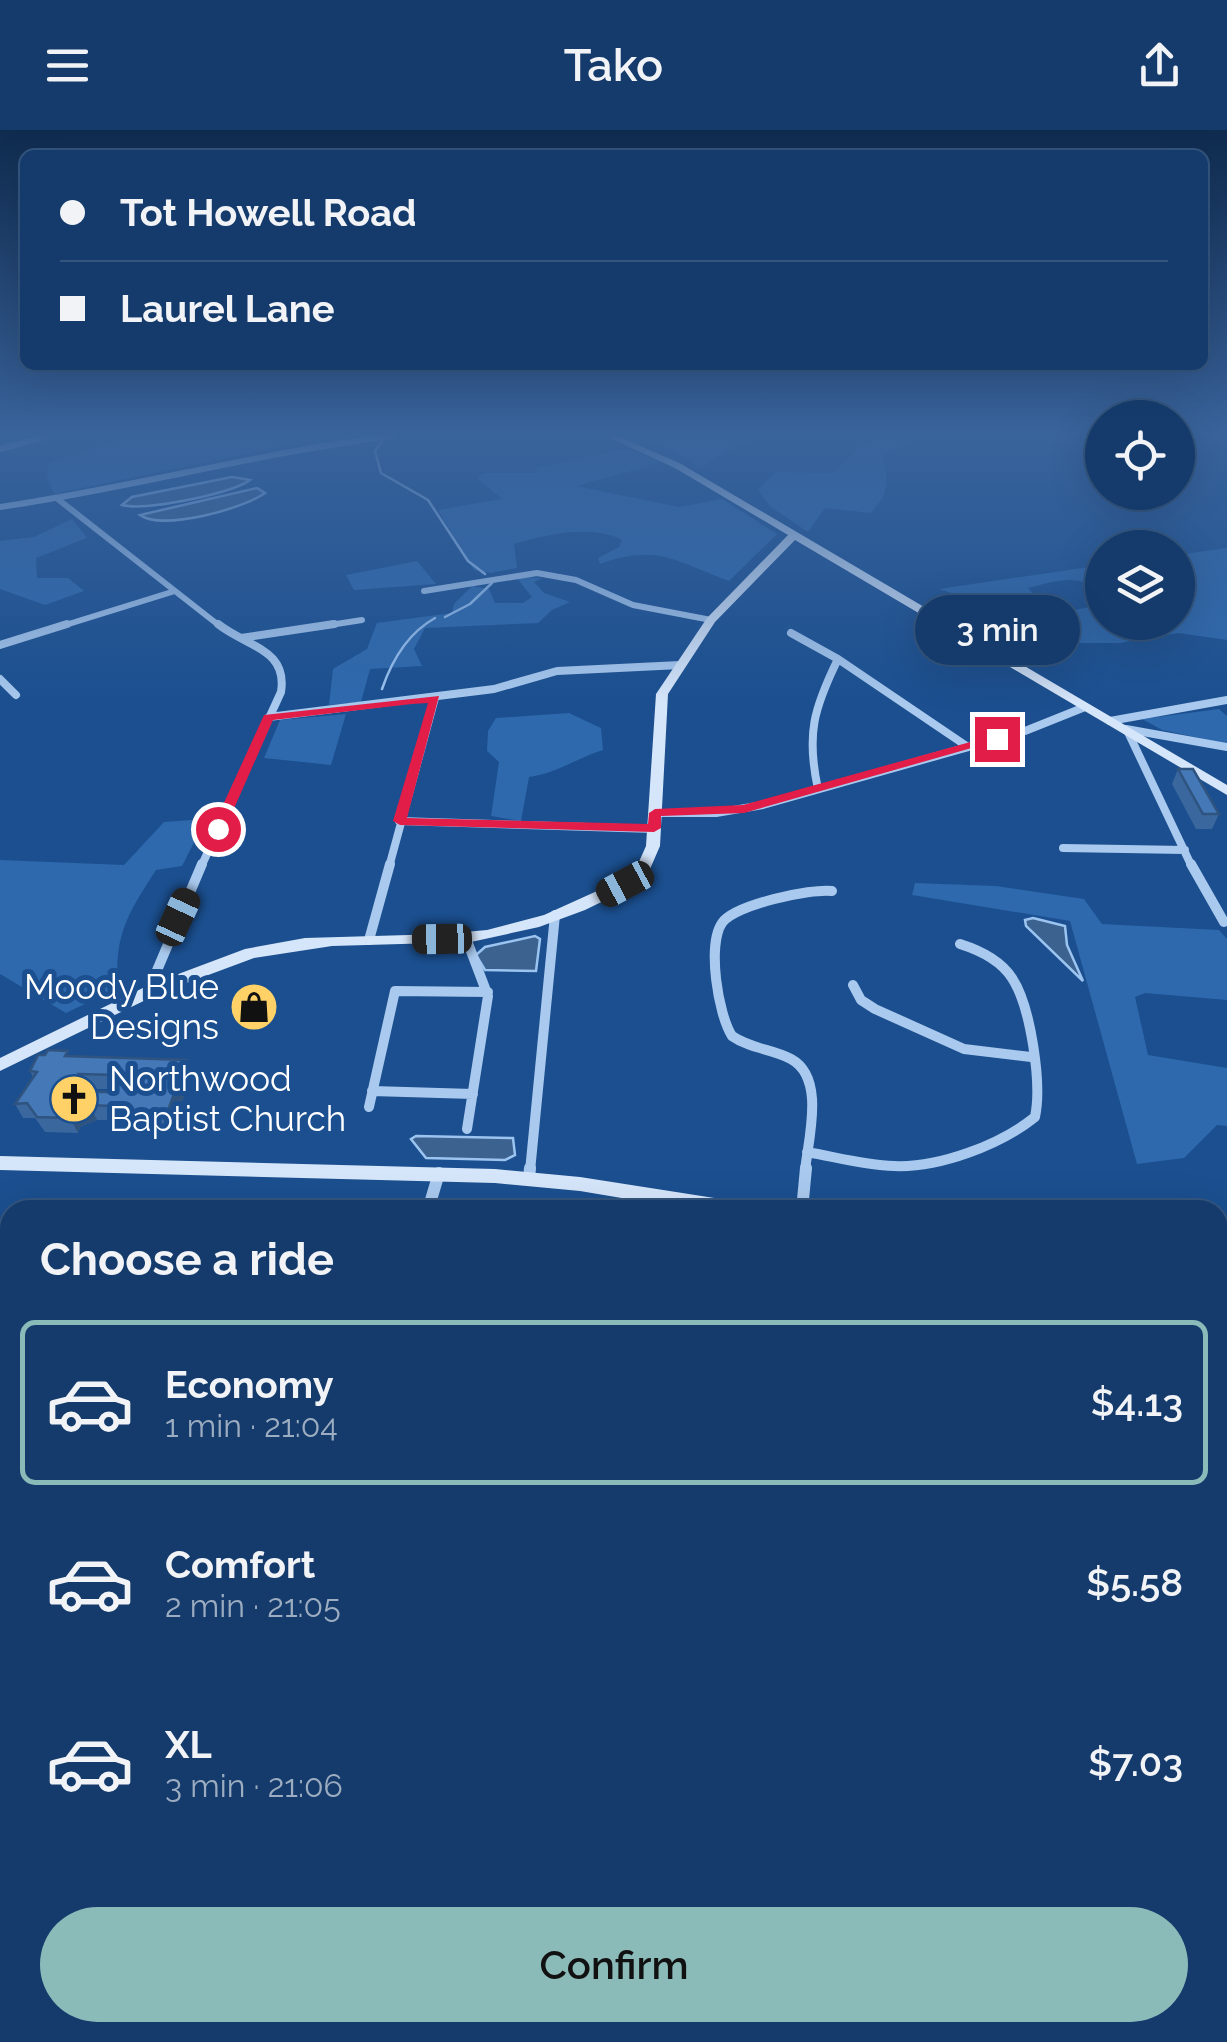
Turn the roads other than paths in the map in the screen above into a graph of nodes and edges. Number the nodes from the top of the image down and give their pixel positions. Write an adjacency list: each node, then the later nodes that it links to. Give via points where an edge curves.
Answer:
1 (92, 525): 4 (street)
2 (779, 525): 3 (street)
3 (794, 534): 7 (street); 17 (street)
4 (175, 591): 9 (street); 10 (street)
5 (424, 591): 7 (street, via 537,572 576,580 633,605)
6 (362, 620): 9 (street)
7 (711, 620): 12 (street)
8 (792, 632): 11 (street)
9 (240, 638): 18 (street, via 282,668 284,682)
10 (0, 645)
11 (838, 658): 21 (street); 23 (street, via 810,718)
12 (680, 665): 15 (street, via 557,672); 26 (street, via 661,700)
13 (0, 679): 14 (street)
14 (16, 695)
15 (435, 698): 18 (street); 25 (street)
16 (1227, 700): 19 (street)
17 (1086, 707): 19 (street); 21 (street)
18 (268, 717): 37 (street)
19 (1110, 721): 20 (street)
20 (1126, 729): 22 (street); 24 (street); 28 (street)
21 (968, 747): 23 (street)
22 (1227, 748)
23 (818, 790): 26 (street)
24 (1227, 791)
25 (400, 821): 26 (street); 33 (street)
26 (654, 821): 30 (street, via 650,858 639,874)
27 (1063, 848): 28 (street)
28 (1184, 850): 31 (street)
29 (832, 891): 44 (street, via 811,890 735,913 717,939 719,1010 726,1029 741,1042 788,1057 809,1078)
30 (555, 915): 32 (street); 47 (street)
31 (1224, 922)
32 (466, 938): 33 (street); 36 (street)
33 (369, 940): 37 (street, via 268,948)
34 (960, 944): 38 (street, via 1013,980)
35 (852, 985): 38 (street, via 875,1008 964,1049)
36 (488, 992): 40 (street, via 395,991); 41 (street)
37 (147, 994): 39 (street)
38 (1032, 1057): 44 (street, via 1039,1106 1031,1122 1014,1132 909,1166)
39 (0, 1064)
40 (372, 1091): 41 (street); 42 (street)
41 (473, 1094): 43 (street)
42 (368, 1107)
43 (468, 1129)
44 (806, 1152): 50 (street)
45 (0, 1163): 46 (street)
46 (440, 1173): 47 (street); 48 (street)
47 (529, 1179): 49 (street)
48 (431, 1200)
49 (672, 1200)
50 (803, 1200)

